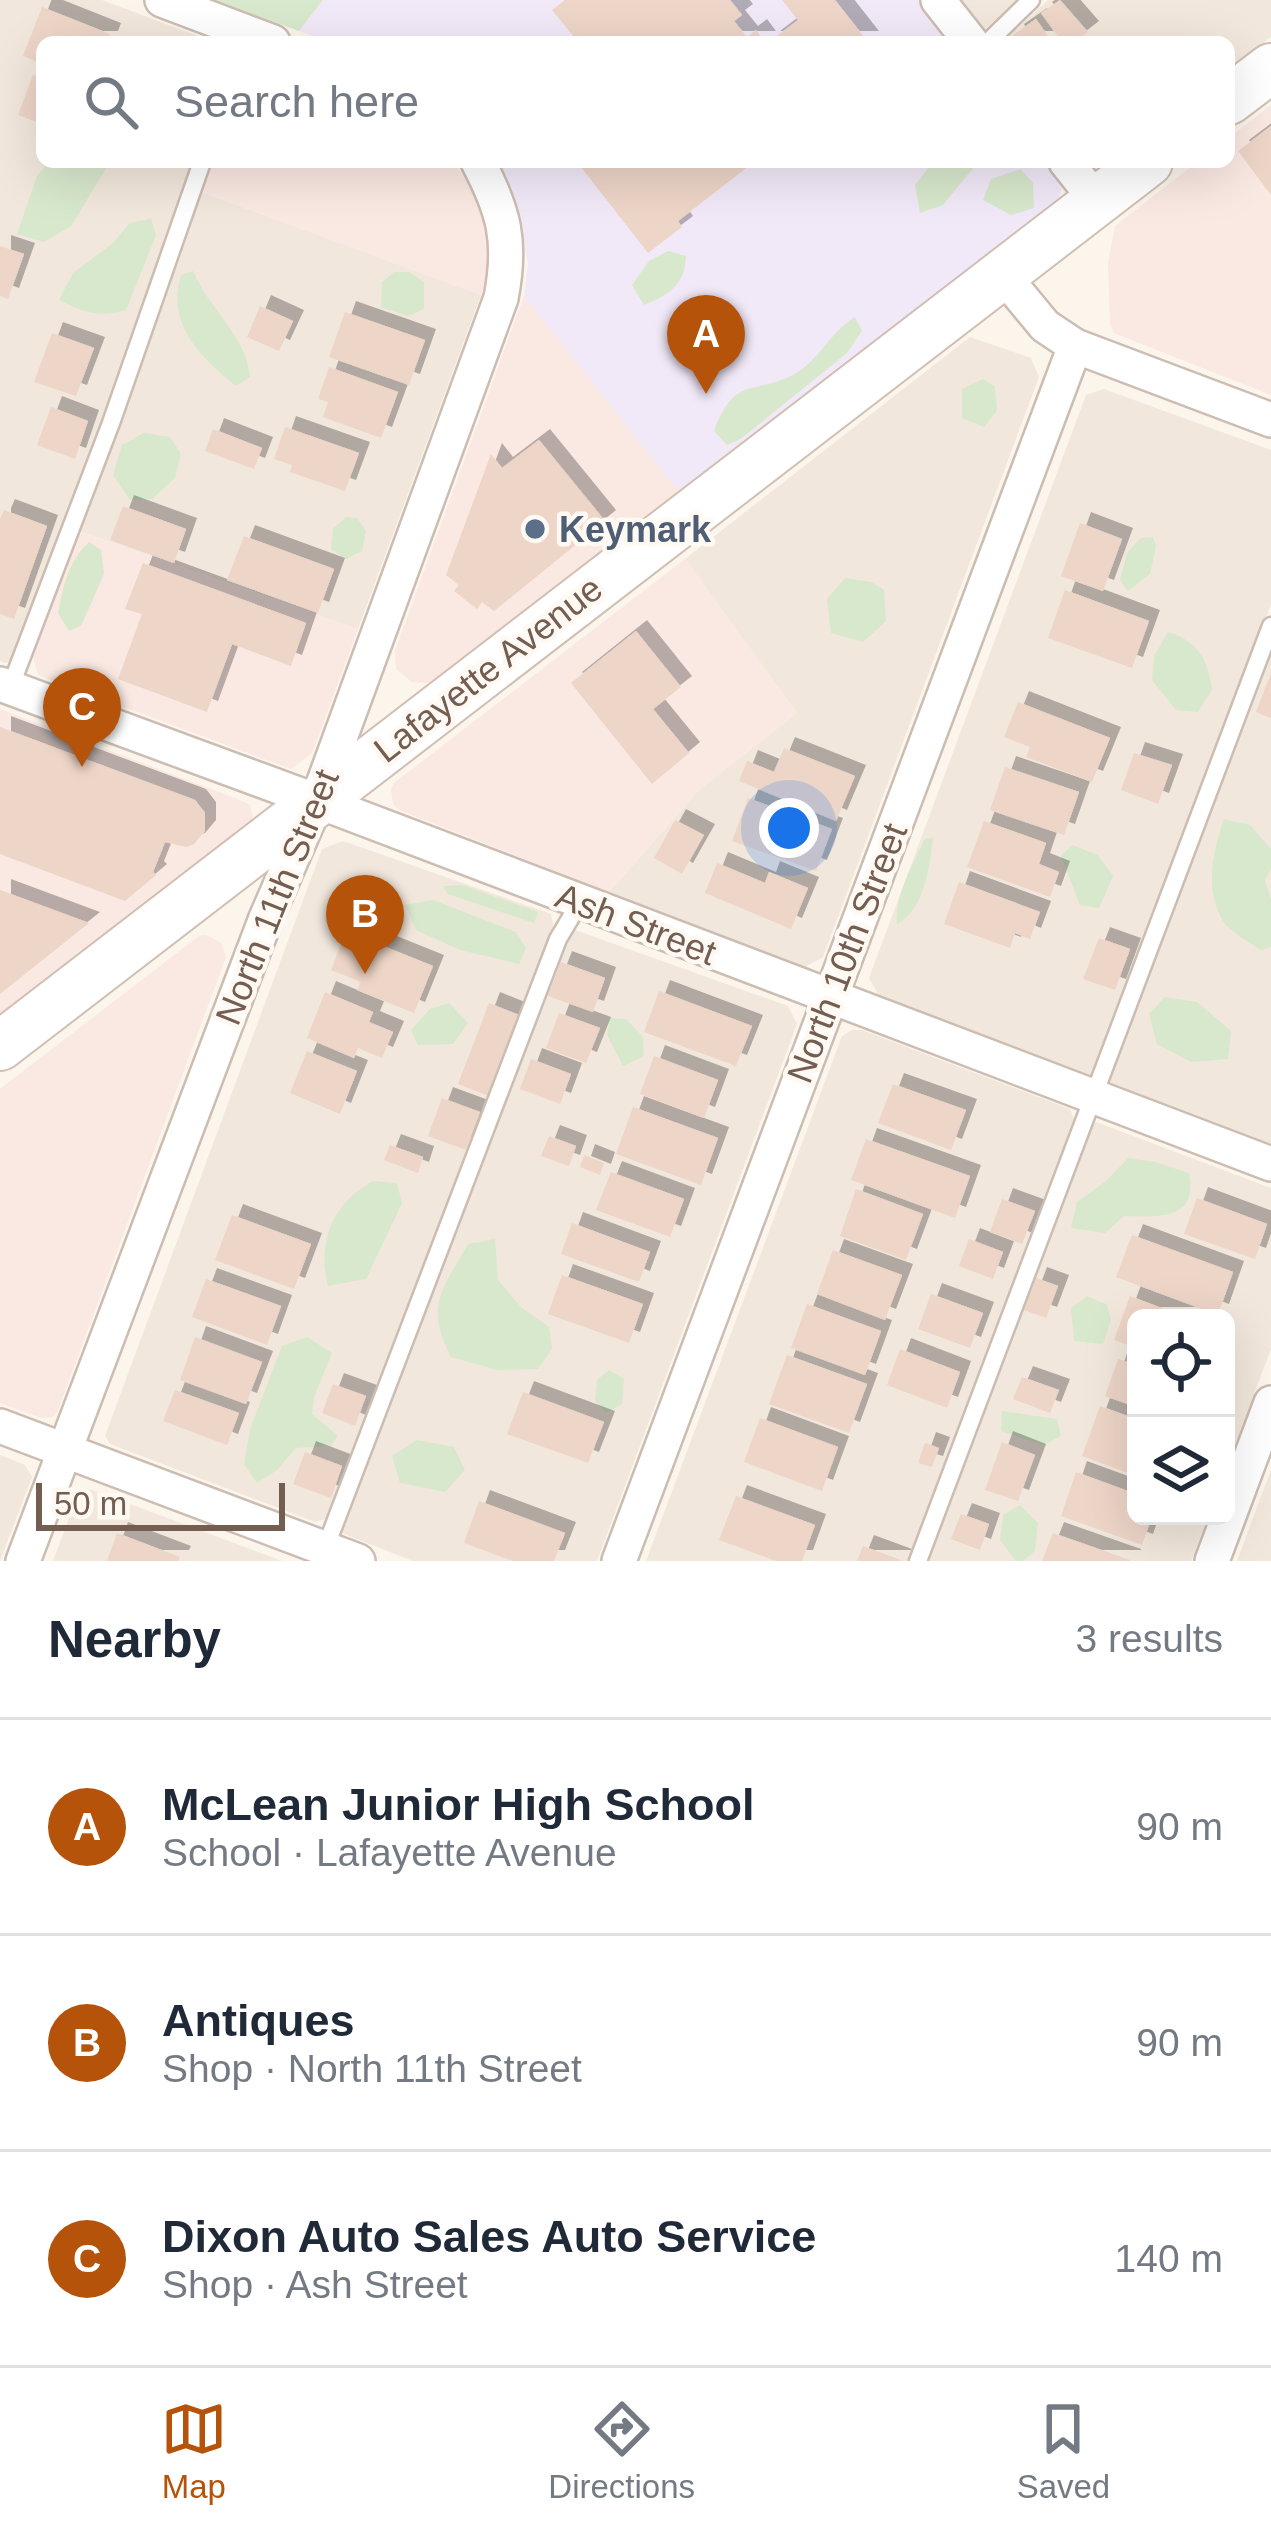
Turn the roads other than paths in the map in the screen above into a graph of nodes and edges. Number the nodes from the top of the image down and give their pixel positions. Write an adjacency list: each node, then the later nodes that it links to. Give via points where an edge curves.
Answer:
1 (162, 0): 4 (street)
2 (938, 0): 5 (street)
3 (1031, 0): 6 (lane)
4 (249, 36)
5 (966, 36)
6 (994, 36)
7 (1271, 68): 8 (street)
8 (1235, 95)
9 (200, 168): 18 (lane, via 111,423)
10 (481, 168): 19 (street, North 11th Street, via 507,238 501,298)
11 (1071, 168): 13 (street)
12 (1140, 168): 13 (street, Lafayette Avenue)
13 (1097, 201): 14 (street, Lafayette Avenue)
14 (1002, 274): 15 (street, via 1045,326); 19 (street, Lafayette Avenue)
15 (1076, 346): 16 (street); 21 (street, North 10th Street)
16 (1271, 421)
17 (1271, 626): 23 (lane)
18 (5, 687): 19 (street, Ash Street)
19 (317, 801): 20 (street, Ash Street); 22 (street, Lafayette Avenue); 27 (street, North 11th Street)
20 (580, 902): 21 (street, Ash Street); 28 (lane, via 558,939)
21 (831, 996): 23 (street, Ash Street); 31 (street, North 10th Street)
22 (0, 1046)
23 (1093, 1096): 24 (street, Ash Street); 32 (lane)
24 (1271, 1165)
25 (1271, 1402): 33 (street)
26 (0, 1426): 27 (street)
27 (64, 1450): 28 (street); 29 (street, North 11th Street)
28 (323, 1555): 30 (street)
29 (23, 1561)
30 (358, 1561)
31 (619, 1561)
32 (918, 1561)
33 (1212, 1561)

